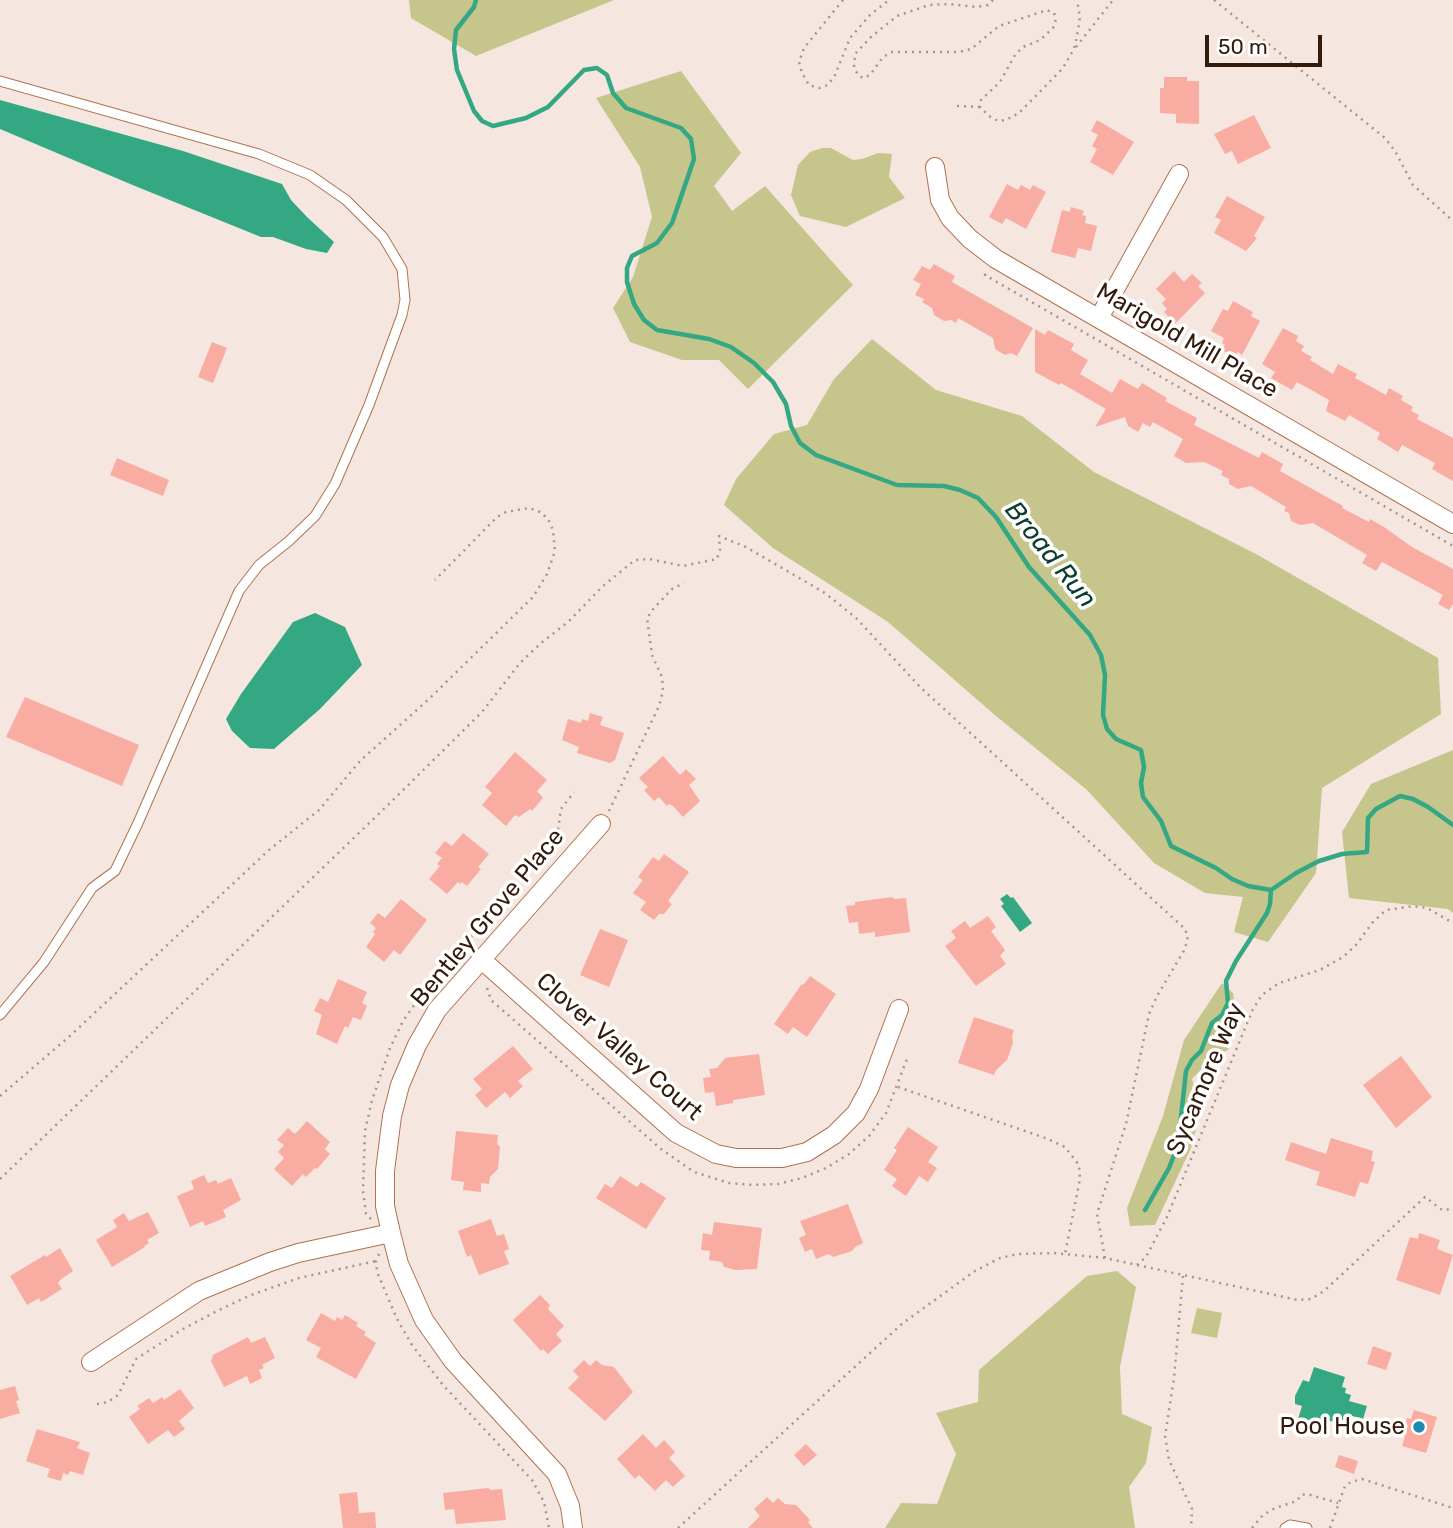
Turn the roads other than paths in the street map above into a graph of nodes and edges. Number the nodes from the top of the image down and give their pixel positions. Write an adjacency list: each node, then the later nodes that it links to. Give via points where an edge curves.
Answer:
1 (0, 81): 9 (lane, via 259,154 310,175 346,200 383,237 402,269 405,300 369,405 329,494 315,516 259,565 239,591 115,871 92,888 44,962)
2 (935, 167): 4 (street, Marigold Mill Place, via 940,200 970,239)
3 (1179, 174): 4 (street)
4 (1098, 318): 5 (street, Marigold Mill Place)
5 (1453, 524)
6 (601, 824): 7 (street, Bentley Grove Place)
7 (477, 965): 8 (street, Clover Valley Court, via 677,1133 708,1151 736,1158 782,1158 807,1152 834,1135 856,1113 869,1089); 10 (street, Bentley Grove Place, via 437,1010 400,1085 385,1171)
8 (899, 1009)
9 (0, 1014)
10 (384, 1235): 11 (street, via 298,1253 199,1291); 12 (street, Bentley Grove Place, via 424,1320 453,1361 558,1474)
11 (91, 1362)
12 (573, 1528)
13 (1285, 1528): 14 (lane)
14 (1307, 1528)

